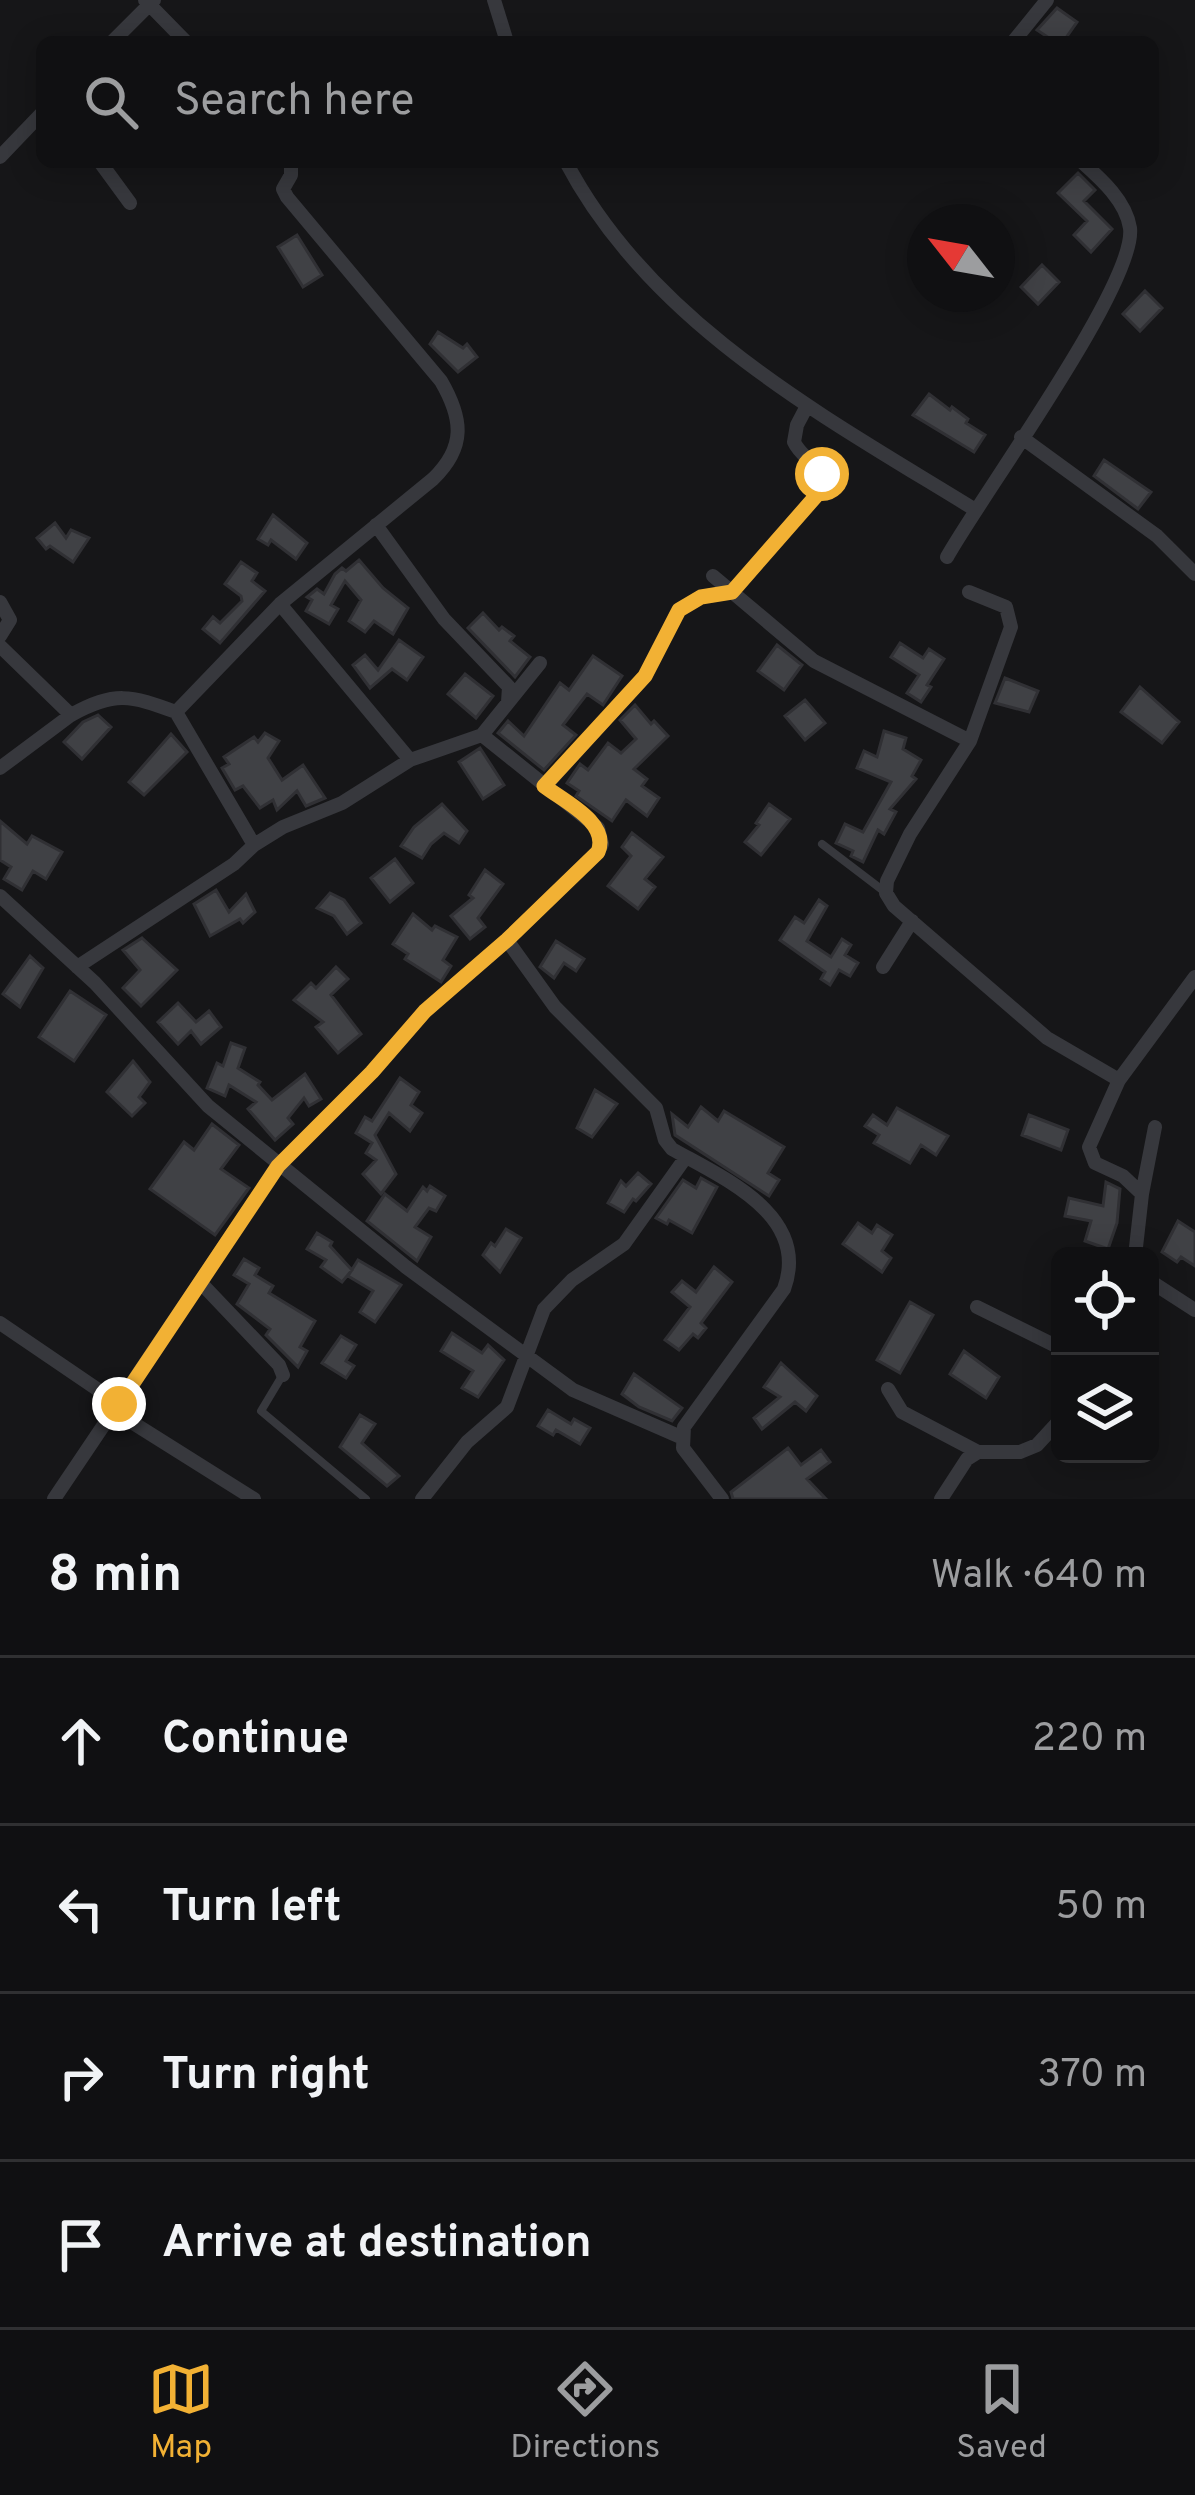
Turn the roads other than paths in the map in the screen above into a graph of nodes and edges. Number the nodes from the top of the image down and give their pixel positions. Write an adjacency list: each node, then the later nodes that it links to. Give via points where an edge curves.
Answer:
1 (494, 0): 6 (street)
2 (1047, 0): 7 (street)
3 (149, 2): 4 (street); 5 (street)
4 (118, 36)
5 (180, 36)
6 (505, 36)
7 (1018, 36)
8 (36, 118): 9 (street)
9 (0, 157)
10 (104, 168): 14 (street)
11 (289, 168): 18 (street, via 287,197 441,381 458,419 460,440 446,467)
12 (570, 168): 15 (street, via 665,295)
13 (1087, 168): 16 (street, via 1121,206 1129,251 1096,322)
14 (130, 203)
15 (807, 406): 17 (street); 22 (street, via 794,442 820,470 823,488)
16 (1021, 436): 17 (street); 20 (street, via 1157,536)
17 (974, 509): 19 (street)
18 (376, 525): 25 (street); 29 (street, via 444,619 509,687)
19 (947, 557)
20 (1195, 574)
21 (713, 576): 22 (street)
22 (732, 592): 33 (street, via 814,661); 36 (street, via 679,610 645,676)
23 (969, 592): 33 (street, via 1001,603 1012,619)
24 (0, 602): 26 (street, via 10,620)
25 (280, 604): 30 (street); 34 (street)
26 (0, 636)
27 (0, 646): 31 (street)
28 (540, 663): 29 (street)
29 (508, 702): 32 (street)
30 (176, 712): 31 (street, via 127,696); 38 (street)
31 (70, 716): 35 (street)
32 (482, 735): 34 (street); 36 (street)
33 (970, 741): 39 (street, via 910,833)
34 (410, 760): 38 (street)
35 (0, 768)
36 (544, 786): 42 (street, via 598,828 602,844)
37 (822, 844): 39 (lane)
38 (254, 845): 43 (street)
39 (886, 892): 41 (street)
40 (0, 896): 43 (street)
41 (911, 921): 44 (street); 46 (street, via 1047,1038)
42 (507, 940): 48 (street, via 554,1007 645,1095 665,1140); 49 (street, via 425,1011)
43 (77, 967): 49 (street, via 208,1106)
44 (884, 967)
45 (1195, 976): 46 (street)
46 (1119, 1080): 50 (street, via 1089,1153)
47 (1155, 1127): 50 (street)
48 (686, 1157): 58 (street, via 624,1244 544,1309); 63 (street, via 764,1206 792,1269)
49 (278, 1166): 52 (street); 58 (street)
50 (1142, 1194): 51 (street)
51 (1136, 1247)
52 (200, 1282): 59 (street); 61 (street)
53 (1159, 1287): 55 (street)
54 (977, 1306): 57 (street)
55 (1195, 1310)
56 (0, 1323): 61 (street)
57 (1051, 1343)
58 (524, 1357): 63 (street, via 573,1390); 68 (street, via 506,1408)
59 (283, 1375): 67 (lane, via 261,1412)
60 (888, 1388): 64 (street, via 902,1412)
61 (116, 1408): 65 (street); 66 (street)
62 (1051, 1430): 64 (street, via 1020,1452)
63 (682, 1438): 69 (street)
64 (978, 1452): 70 (street)
65 (54, 1499)
66 (254, 1499)
67 (366, 1499)
68 (422, 1499)
69 (722, 1499)
70 (941, 1499)

